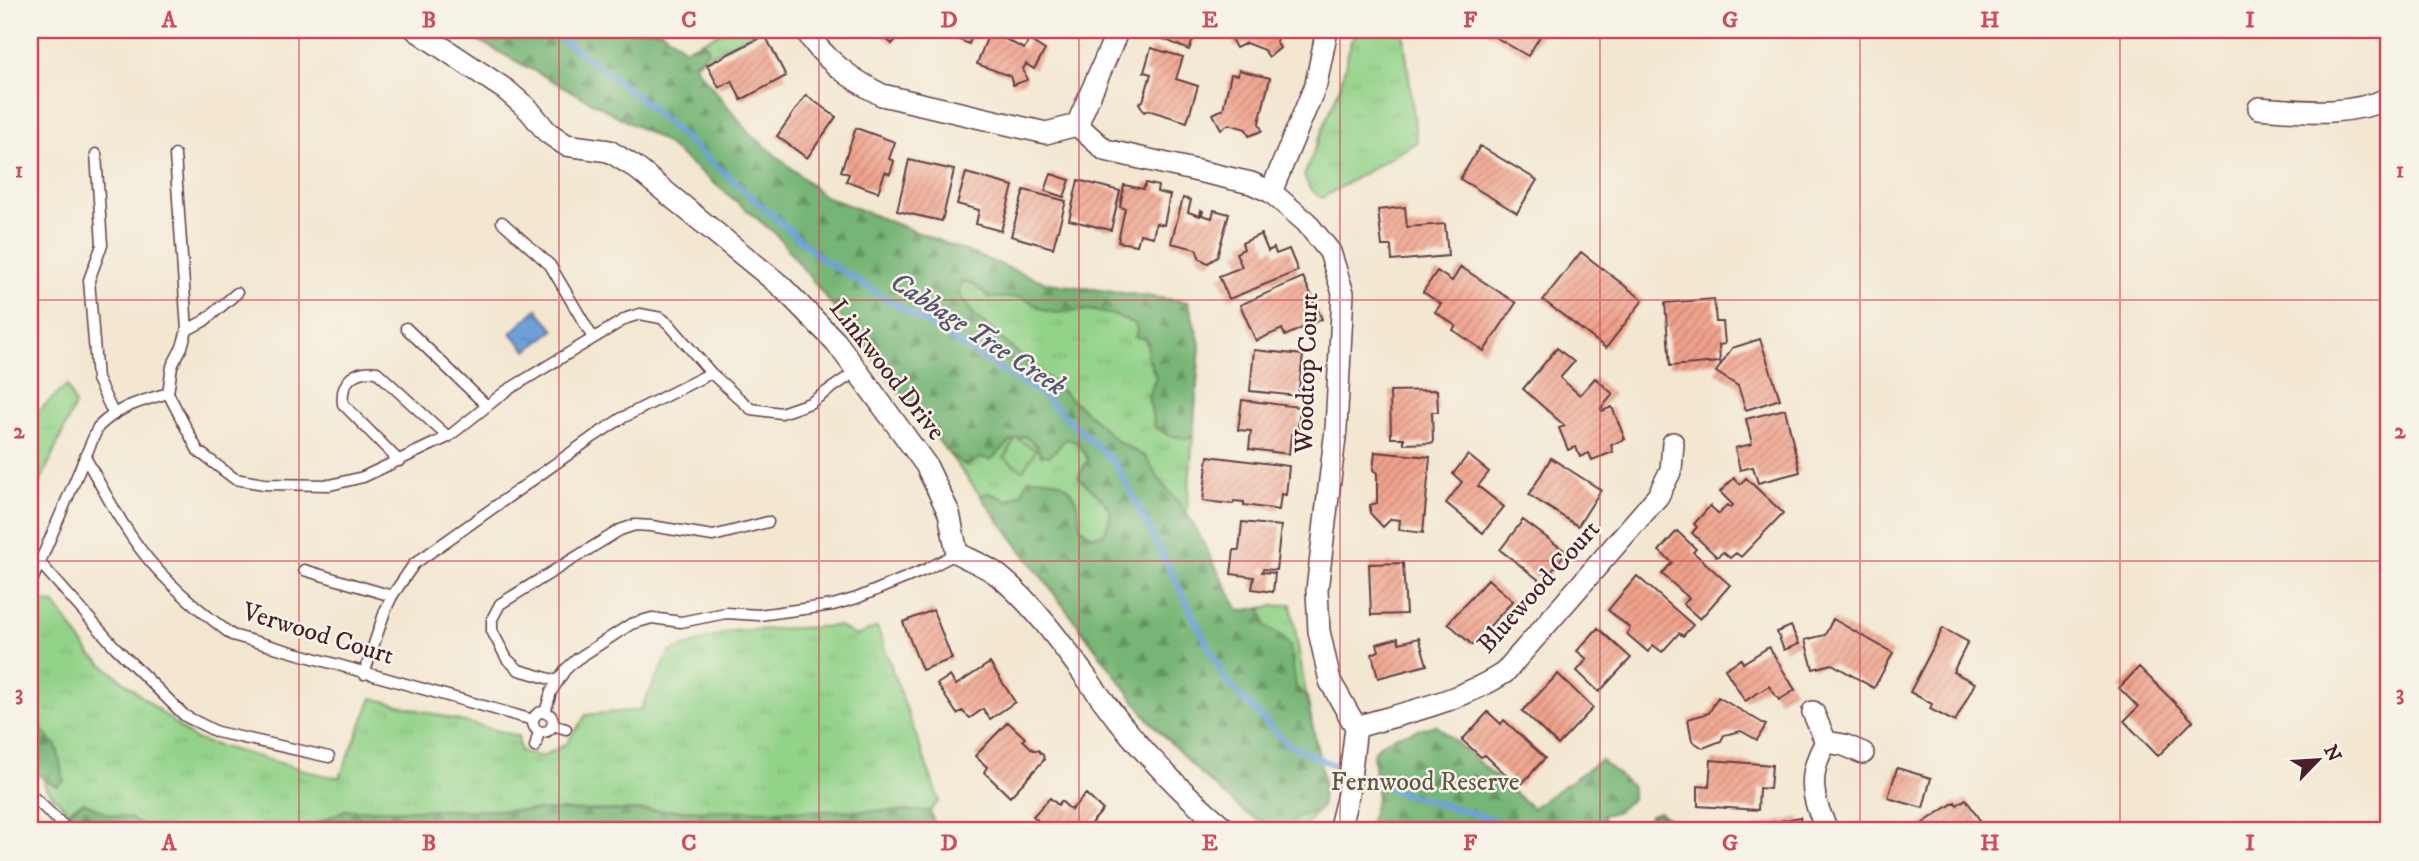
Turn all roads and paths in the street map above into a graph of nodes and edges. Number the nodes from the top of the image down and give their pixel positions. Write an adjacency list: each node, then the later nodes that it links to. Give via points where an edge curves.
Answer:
1 (416, 30): 16 (street, Linkwood Drive, via 506,90 566,145 609,151 635,167 781,286)
2 (806, 30): 7 (street, via 814,44 862,85 882,95 1046,133)
3 (1118, 30): 7 (street)
4 (1327, 30): 10 (street, via 1316,84)
5 (2389, 98): 6 (street, via 2326,112)
6 (2259, 108)
7 (1077, 125): 10 (street, Woodtop Court, via 1105,150)
8 (96, 154): 20 (lane, via 102,245 89,280 97,379)
9 (175, 155): 14 (lane)
10 (1271, 191): 37 (street, Woodtop Court, via 1306,222 1330,252 1343,293 1336,429 1317,590 1329,681)
11 (502, 222): 15 (lane, via 550,265)
12 (237, 293): 14 (lane)
13 (406, 328): 19 (lane)
14 (187, 330): 18 (lane, via 172,366)
15 (593, 338): 17 (lane, via 627,318 651,314 669,324); 19 (lane)
16 (858, 370): 17 (lane, via 810,403 781,413 751,409); 26 (street, Linkwood Drive, via 926,465 949,513)
17 (710, 373): 30 (lane, via 622,418 450,536 414,564)
18 (168, 393): 20 (lane); 24 (lane, via 198,451 235,479 330,485)
19 (487, 406): 21 (lane)
20 (113, 413): 23 (lane, via 98,427)
21 (448, 437): 24 (lane); 24 (lane, via 377,372 359,372 346,381 342,404)
22 (1673, 443): 37 (street, Bluewood Court, via 1671,470 1658,496 1504,673 1455,699)
23 (85, 457): 27 (lane); 31 (lane, Verwood Court, via 122,523 153,565 195,607 232,635)
24 (399, 461)
25 (768, 522): 32 (lane, via 713,536 635,525 500,604 492,631 507,659 519,670)
26 (957, 553): 32 (lane, via 833,605 759,615 726,613 681,622 652,618 631,624 577,659); 45 (street, via 998,574 1032,607 1157,765)
27 (40, 563): 29 (lane); 42 (lane, via 114,646 186,716 217,732)
28 (304, 570): 30 (lane)
29 (31, 583)
30 (392, 596): 31 (lane)
31 (364, 674): 35 (lane, Verwood Court)
32 (557, 681): 34 (lane)
33 (1813, 712): 39 (street)
34 (545, 713): 35 (lane, via 536,715); 36 (lane)
35 (536, 725): 36 (lane, via 545,731); 40 (lane)
36 (552, 725): 38 (lane)
37 (1356, 727): 46 (street)
38 (566, 729)
39 (1826, 742): 41 (street); 47 (street, via 1813,776 1816,809)
40 (535, 747)
41 (1863, 753)
42 (330, 757)
43 (30, 794): 44 (lane)
44 (69, 831)
45 (1228, 831)
46 (1339, 831)
47 (1828, 831)

